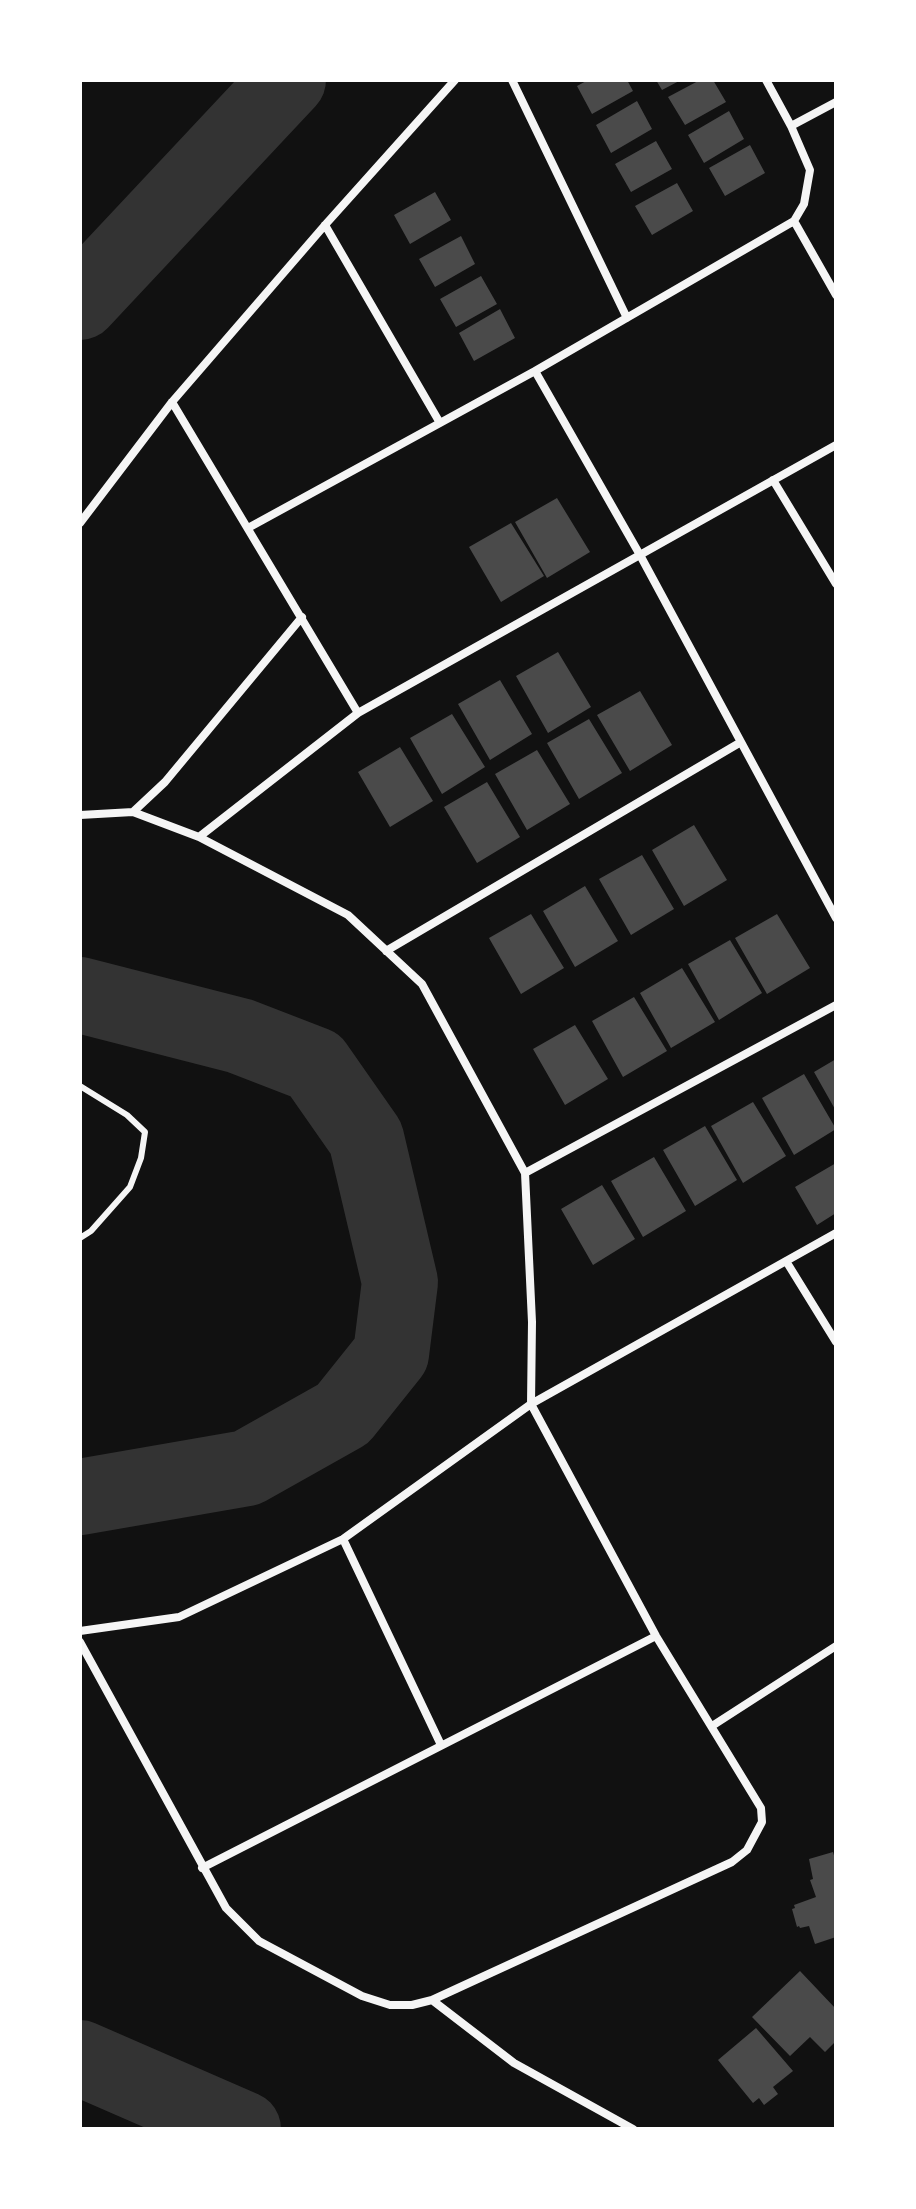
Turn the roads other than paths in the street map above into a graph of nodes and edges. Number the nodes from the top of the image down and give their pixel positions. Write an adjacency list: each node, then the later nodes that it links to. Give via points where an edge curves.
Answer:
1 (455, 80): 7 (street)
2 (512, 80): 9 (street)
3 (766, 80): 5 (street)
4 (836, 102): 5 (street)
5 (791, 126): 6 (street, via 810,170 804,204)
6 (794, 221): 8 (street); 9 (street)
7 (325, 225): 11 (street); 12 (street)
8 (836, 295)
9 (627, 318): 10 (street)
10 (535, 371): 12 (street); 17 (street)
11 (172, 402): 15 (street); 16 (street)
12 (440, 423): 16 (street)
13 (836, 445): 14 (street)
14 (773, 480): 17 (street); 18 (street)
15 (80, 523)
16 (248, 528): 19 (street)
17 (640, 555): 20 (street); 21 (street)
18 (836, 584)
19 (302, 617): 20 (street); 22 (street, via 165,782)
20 (358, 713): 24 (street)
21 (741, 742): 25 (street); 26 (street)
22 (133, 812): 23 (street); 24 (street)
23 (80, 815)
24 (199, 837): 26 (street, via 348,915)
25 (836, 918)
26 (386, 951): 29 (street, via 422,984)
27 (836, 1005): 29 (street)
28 (80, 1086): 31 (lane, via 145,1132 130,1187)
29 (525, 1173): 34 (street)
30 (836, 1233): 32 (street)
31 (80, 1238)
32 (786, 1261): 33 (street); 34 (street)
33 (836, 1342)
34 (531, 1404): 35 (street); 37 (street)
35 (343, 1539): 36 (street, via 179,1617); 41 (street)
36 (80, 1631)
37 (656, 1636): 40 (street); 41 (street)
38 (80, 1642): 42 (street)
39 (836, 1646): 40 (street)
40 (712, 1726): 43 (street, via 761,1808 762,1822 747,1850 732,1862)
41 (441, 1745): 42 (street)
42 (202, 1868): 43 (street, via 226,1908 259,1941 362,1996 390,2005)
43 (432, 2000): 44 (street, via 514,2063)
44 (633, 2129)

